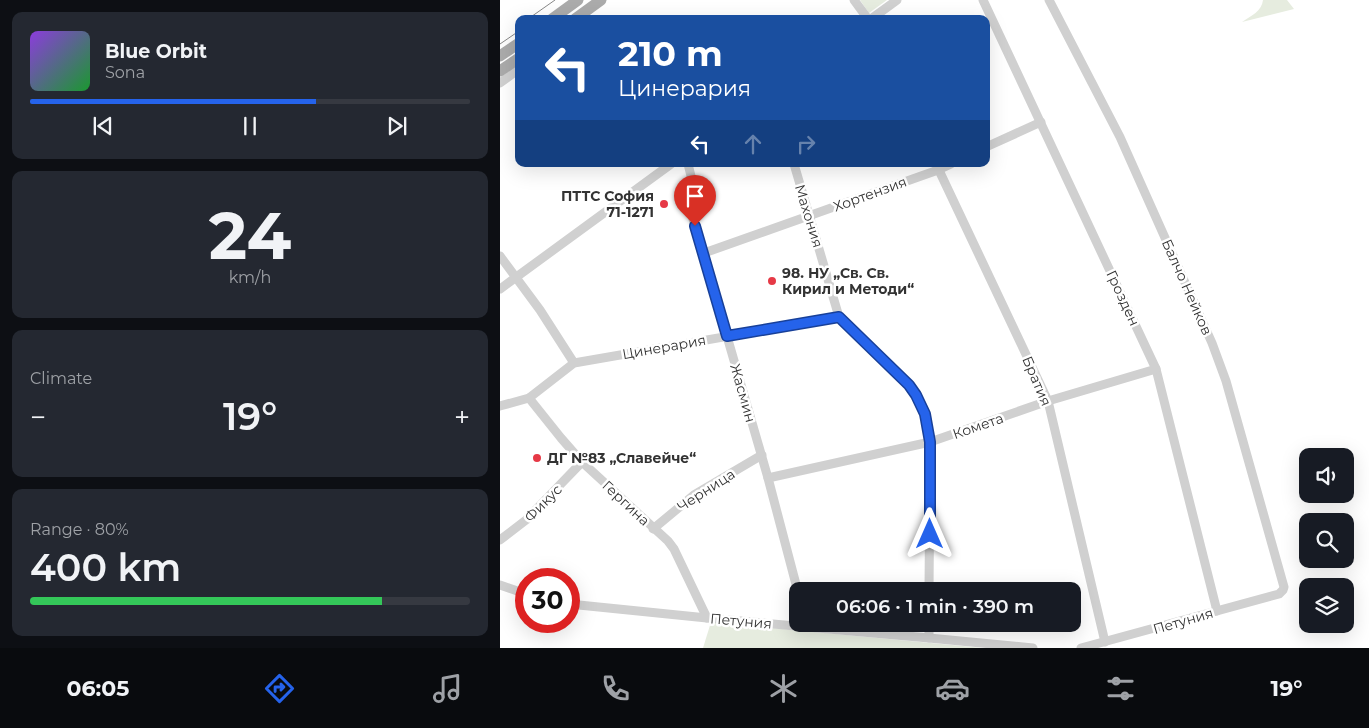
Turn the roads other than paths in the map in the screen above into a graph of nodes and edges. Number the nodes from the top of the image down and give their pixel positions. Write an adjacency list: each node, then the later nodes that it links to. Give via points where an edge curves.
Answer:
1 (601, 0): 9 (main road)
2 (854, 0): 10 (street)
3 (897, 0): 11 (street)
4 (983, 0): 17 (street, Грозден)
5 (1049, 0): 45 (street, Балчо Нейков, via 1120,137 1212,343 1226,381)
6 (573, 1): 7 (main road); 8 (street)
7 (557, 15)
8 (579, 15)
9 (582, 15)
10 (867, 15)
11 (876, 15)
12 (515, 46): 13 (main road)
13 (500, 56)
14 (515, 62): 16 (main road)
15 (515, 71): 16 (street)
16 (501, 77)
17 (1041, 122): 18 (street); 31 (street, Грозден)
18 (990, 145)
19 (667, 167): 26 (street)
20 (689, 167): 24 (street, Жасмин, via 691,212)
21 (795, 167): 23 (street, Махония)
22 (937, 167): 23 (street, Хортензия); 33 (street, Братия)
23 (810, 216): 24 (street, Хортензия); 28 (street, Махония)
24 (704, 253): 29 (street, Жасмин)
25 (500, 256): 26 (street)
26 (516, 277): 27 (street); 30 (street)
27 (500, 289)
28 (839, 317): 29 (street, Цинерария); 35 (street, via 916,395 925,414)
29 (727, 336): 30 (street, Цинерария); 36 (street, Жасмин)
30 (574, 363): 32 (street, Цинерария)
31 (1156, 369): 33 (street, Комета); 47 (street, Грозден)
32 (530, 398): 34 (street, Цинерария); 37 (street, Гергина)
33 (1048, 401): 35 (street, Комета); 53 (street, Братия)
34 (500, 406)
35 (930, 442): 38 (street, Комета); 42 (street)
36 (762, 456): 38 (street, Жасмин); 39 (street, Черница, via 694,495)
37 (582, 462): 39 (street, Гергина); 40 (street, Фикус, via 526,520)
38 (768, 478): 41 (street, Жасмин)
39 (653, 528): 48 (street, Гергина, via 674,548)
40 (500, 540)
41 (795, 582)
42 (929, 582)
43 (500, 585): 44 (street)
44 (515, 590)
45 (1283, 590): 47 (street, Петуния, via 1279,594)
46 (580, 605): 48 (street, Петуния)
47 (1217, 611): 53 (street, Петуния)
48 (707, 618): 49 (street, Петуния)
49 (789, 625)
50 (868, 632): 52 (street, Петуния)
51 (929, 632): 52 (street)
52 (929, 638): 54 (street, Петуния)
53 (1105, 642): 55 (street, Петуния)
54 (1033, 648)
55 (1081, 648)

